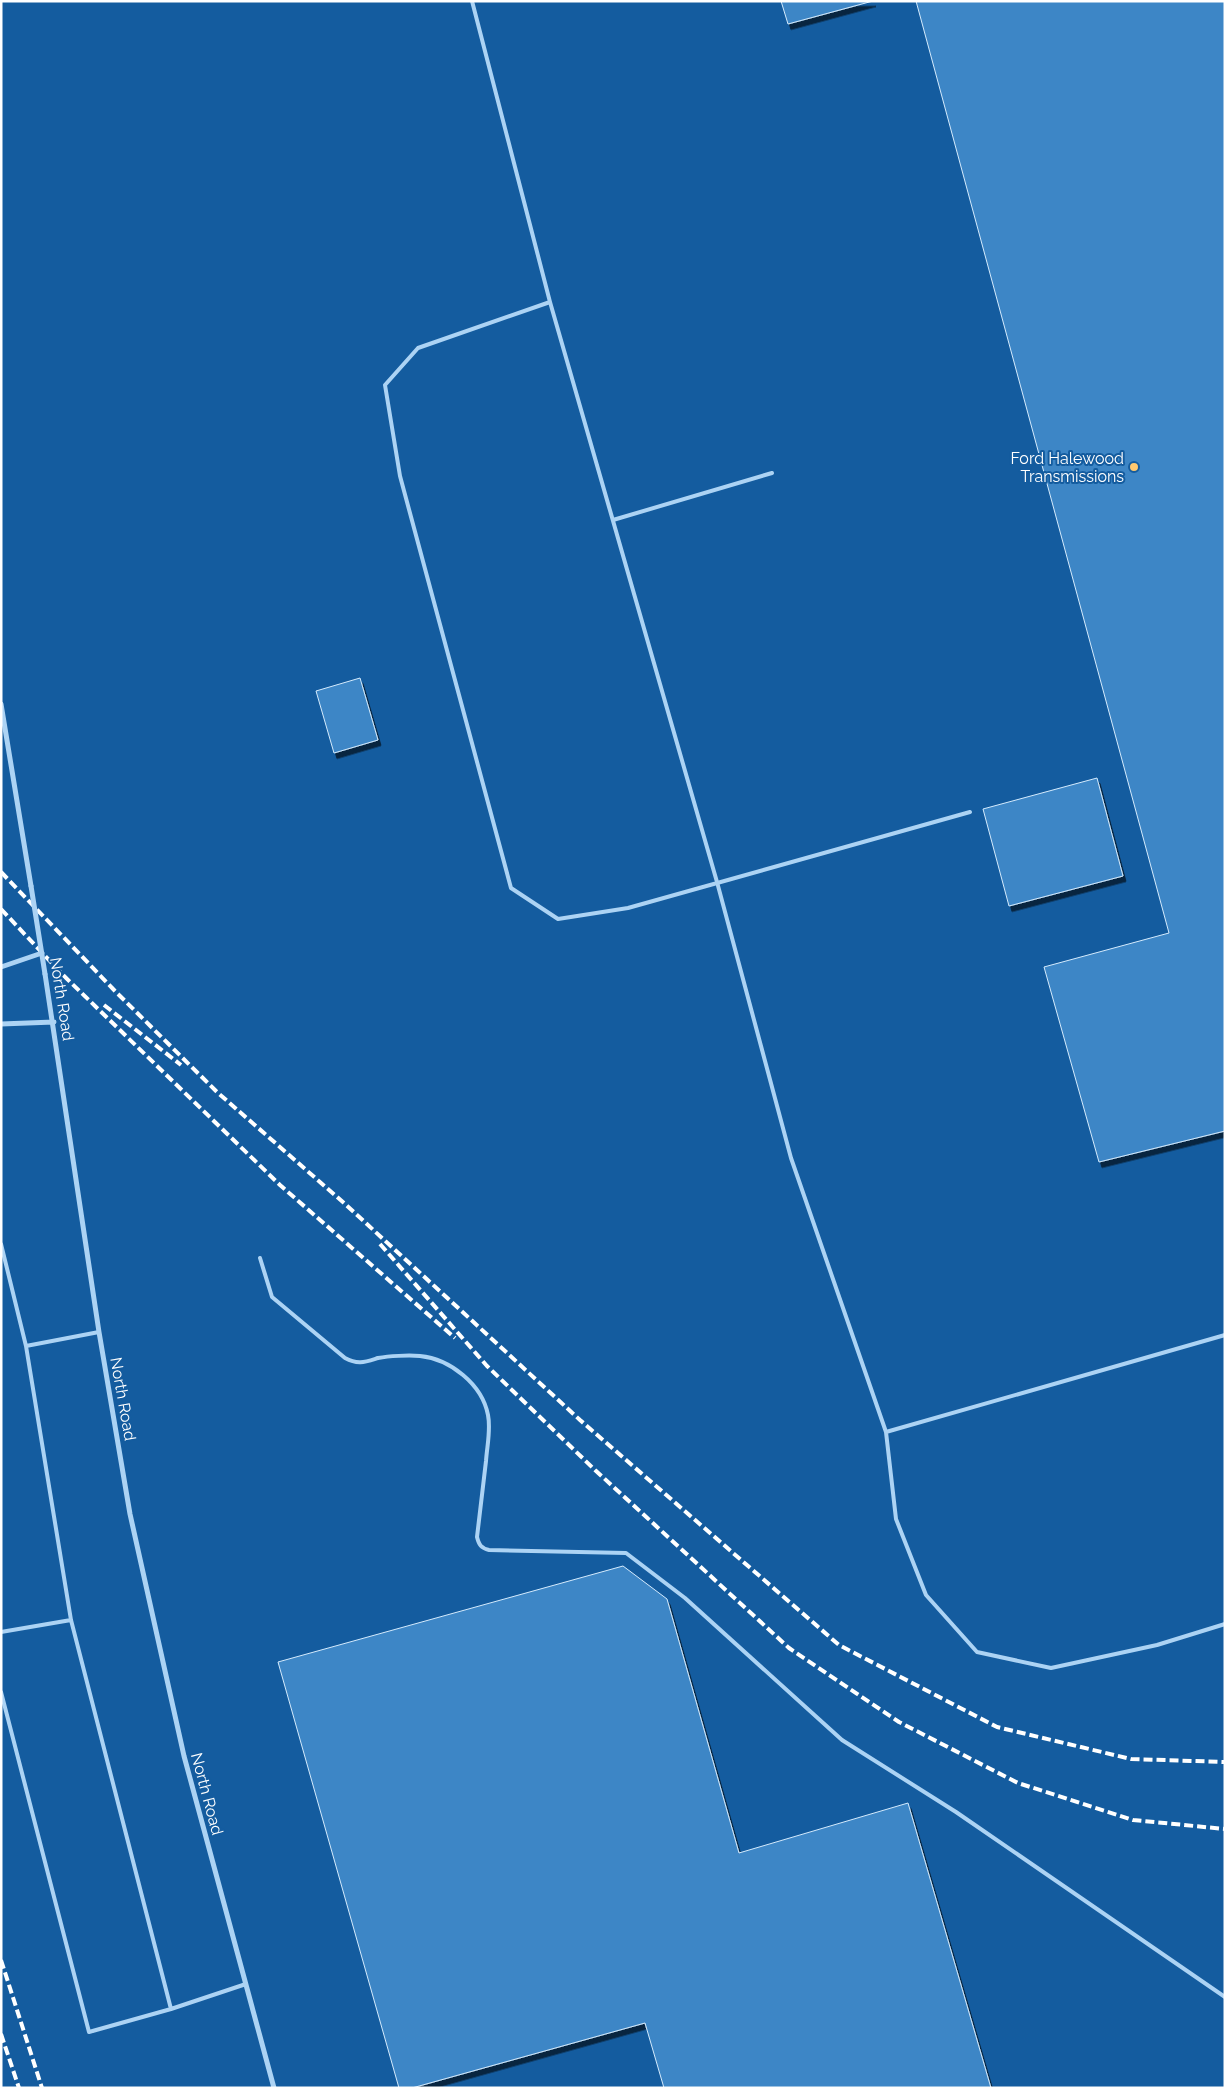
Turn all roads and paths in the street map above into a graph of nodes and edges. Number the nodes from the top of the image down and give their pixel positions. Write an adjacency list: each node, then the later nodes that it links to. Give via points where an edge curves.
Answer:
1 (472, 1): 2 (lane)
2 (550, 302): 4 (lane); 7 (lane, via 418,348 385,385 400,476 510,888 558,919 628,908)
3 (772, 473): 4 (lane)
4 (613, 520): 7 (lane)
5 (1, 704): 8 (street, North Road, bridge)
6 (970, 812): 7 (lane)
7 (717, 882): 17 (lane, via 791,1158)
8 (42, 953): 9 (street); 10 (street, North Road, bridge)
9 (1, 967)
10 (54, 1022): 11 (street); 14 (street, North Road)
11 (1, 1024)
12 (1, 1244): 16 (lane)
13 (260, 1258): 23 (lane, via 272,1297 345,1358 354,1363 365,1363 379,1358 420,1356 451,1365 466,1378 488,1414 489,1434 477,1537 482,1548 626,1554 685,1598 842,1740 956,1812)
14 (99, 1332): 16 (lane); 22 (street, North Road, via 130,1514 158,1641 184,1756)
15 (1225, 1335): 17 (lane)
16 (26, 1346): 18 (lane)
17 (886, 1432): 19 (lane, via 896,1519 926,1594 977,1652 1051,1668 1157,1646)
18 (71, 1620): 20 (lane); 24 (lane)
19 (1225, 1624)
20 (1, 1632)
21 (1, 1692): 24 (lane, via 88,2032)
22 (246, 1984): 24 (lane); 25 (street, North Road)
23 (1225, 1997)
24 (171, 2009)
25 (274, 2088)

